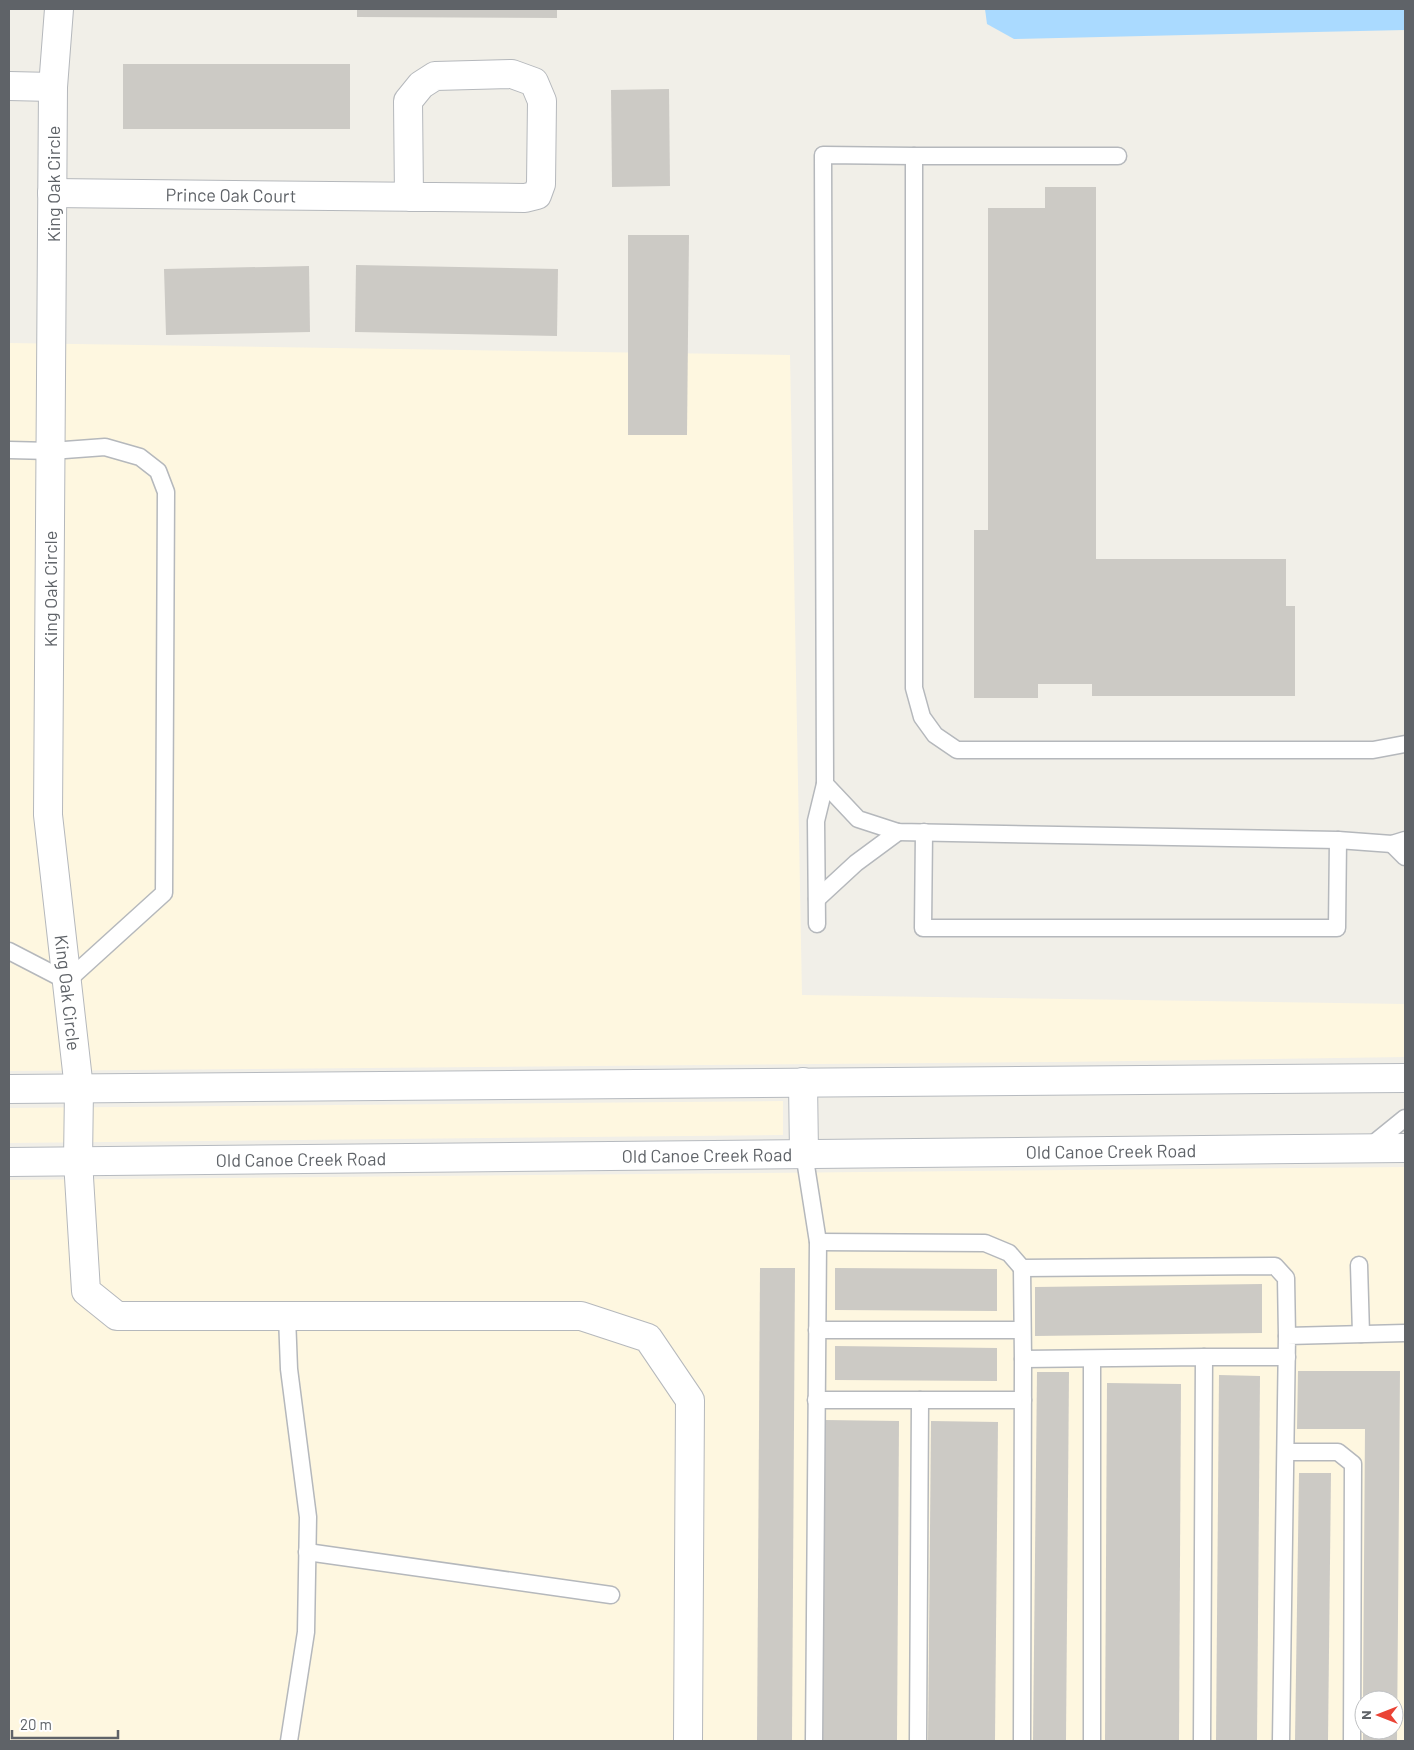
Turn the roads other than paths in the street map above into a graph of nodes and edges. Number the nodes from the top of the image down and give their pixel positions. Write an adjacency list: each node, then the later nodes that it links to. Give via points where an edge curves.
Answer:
1 (59, 9): 3 (street, King Oak Circle)
2 (9, 86): 3 (street)
3 (53, 87): 6 (street, King Oak Circle)
4 (914, 156): 5 (lane); 10 (lane, via 914,688 922,717 935,735 957,750 1373,750); 11 (lane, via 823,155)
5 (1118, 156)
6 (52, 193): 7 (street, Prince Oak Court); 9 (street, King Oak Circle)
7 (409, 197): 7 (street, Prince Oak Court, via 525,198 537,195 541,184 542,101 534,82 512,74 493,74 435,76 421,85 408,101)
8 (9, 450): 9 (lane)
9 (51, 451): 20 (street, King Oak Circle, via 48,815); 20 (lane, via 105,448 140,457 158,471 166,492 164,894)
10 (1405, 744)
11 (825, 784): 12 (lane, via 858,819); 17 (lane, via 816,821)
12 (898, 832): 13 (lane); 17 (lane, via 856,863)
13 (924, 832): 14 (lane); 14 (lane, via 923,928 1337,928)
14 (1338, 840): 15 (lane)
15 (1399, 842): 16 (lane)
16 (1405, 857)
17 (817, 899): 18 (lane)
18 (817, 924)
19 (9, 951): 20 (lane)
20 (67, 981): 23 (street, King Oak Circle)
21 (1405, 1078): 22 (street)
22 (803, 1082): 23 (street); 28 (street)
23 (79, 1088): 24 (street); 29 (street, King Oak Circle)
24 (9, 1089)
25 (1405, 1118): 26 (lane)
26 (1368, 1148): 27 (street, Old Canoe Creek Road); 28 (street, Old Canoe Creek Road)
27 (1405, 1148)
28 (804, 1153): 29 (street, Old Canoe Creek Road); 31 (lane)
29 (78, 1160): 30 (street, Old Canoe Creek Road); 34 (street, King Oak Circle, via 86,1291 117,1316)
30 (9, 1162)
31 (818, 1242): 33 (lane, via 985,1243 1009,1253); 35 (lane)
32 (1359, 1265): 38 (lane)
33 (1022, 1268): 36 (lane); 39 (lane, via 1275,1266 1286,1278)
34 (287, 1316): 48 (lane, via 289,1369 308,1517); 51 (street, King Oak Circle, via 581,1316 648,1338 690,1400)
35 (817, 1330): 36 (lane); 44 (lane)
36 (1022, 1330): 42 (lane)
37 (1405, 1333): 38 (lane)
38 (1361, 1334): 39 (lane)
39 (1287, 1336): 41 (lane)
40 (1204, 1357): 41 (lane); 43 (lane); 56 (lane)
41 (1287, 1357): 47 (lane)
42 (1023, 1359): 43 (lane); 46 (lane)
43 (1092, 1359): 55 (lane)
44 (816, 1400): 45 (lane); 52 (lane)
45 (920, 1400): 46 (lane); 53 (lane)
46 (1023, 1400): 54 (lane)
47 (1286, 1452): 57 (lane); 58 (lane, via 1338,1452 1353,1464)
48 (307, 1552): 49 (lane); 50 (lane, via 306,1632)
49 (611, 1595)
50 (289, 1741)
51 (688, 1741)
52 (814, 1741)
53 (918, 1741)
54 (1022, 1741)
55 (1092, 1741)
56 (1202, 1741)
57 (1282, 1741)
58 (1352, 1741)

